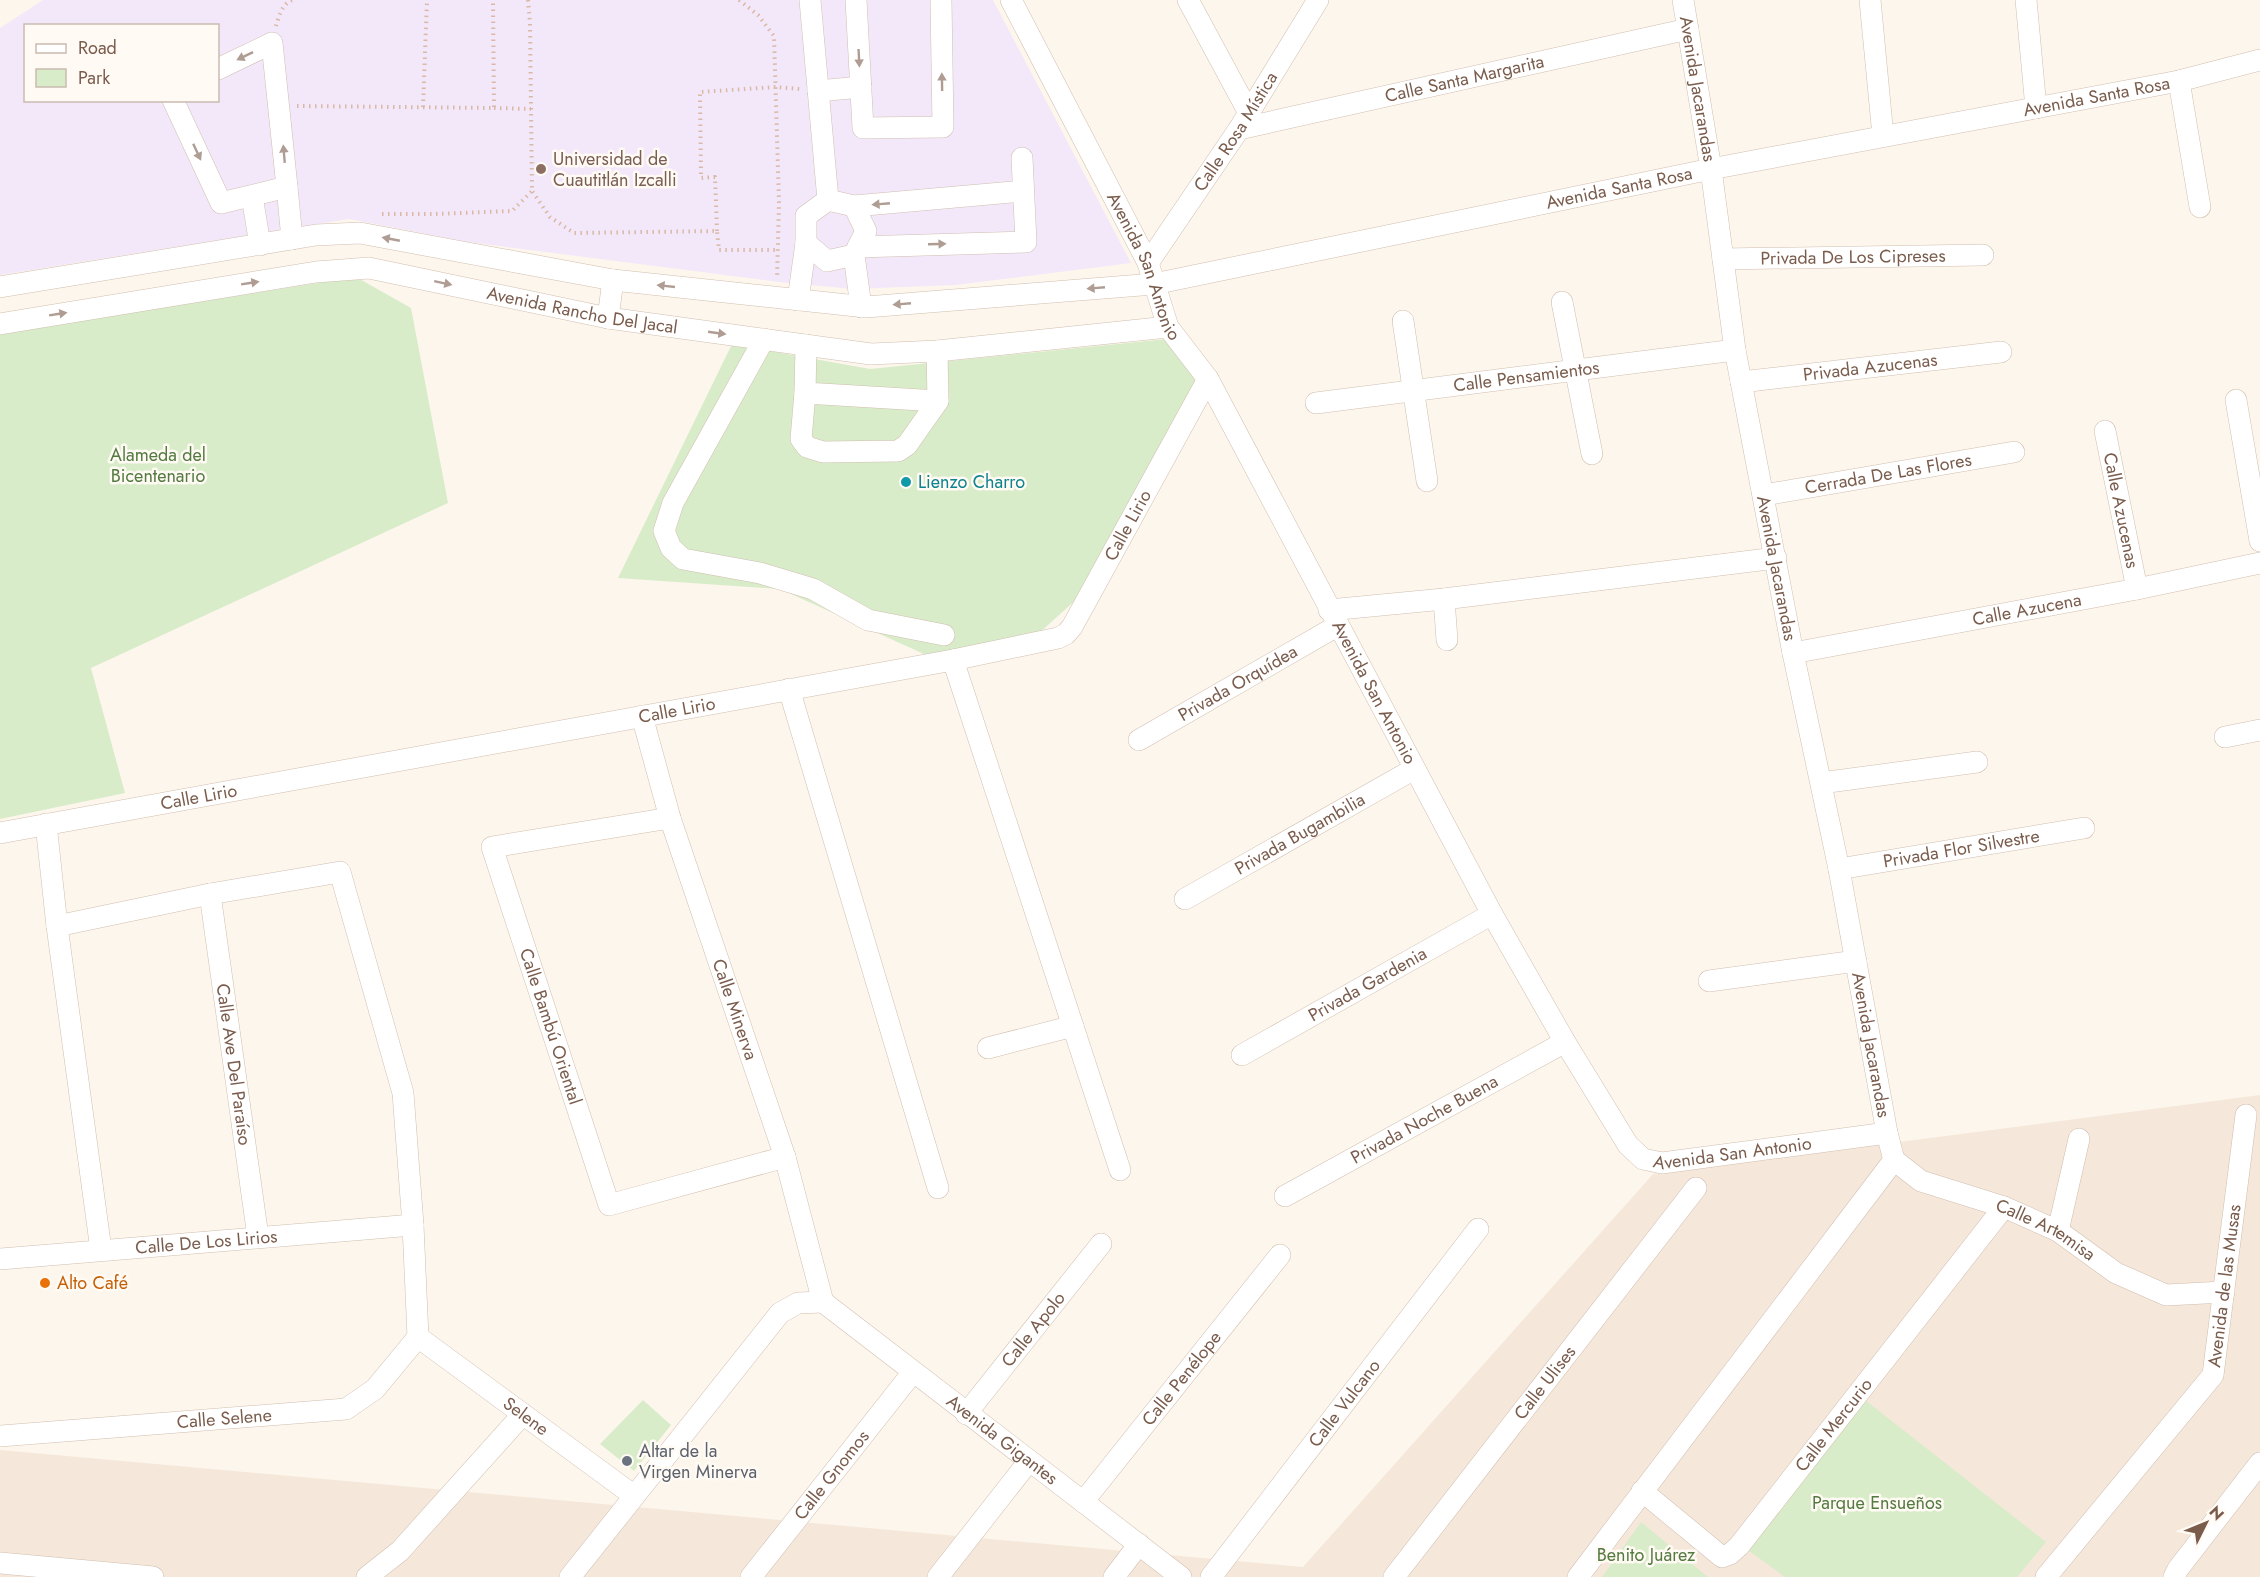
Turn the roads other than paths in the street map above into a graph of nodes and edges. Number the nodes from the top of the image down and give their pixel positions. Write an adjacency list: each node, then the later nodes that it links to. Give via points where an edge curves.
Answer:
1 (810, 0): 15 (street)
2 (856, 0): 14 (street, one-way to 14)
3 (941, 0): 14 (street, one-way to 3, via 862,128 943,128)
4 (1011, 0): 34 (street, Avenida San Antonio)
5 (1188, 0): 18 (street)
6 (1318, 0): 18 (street, Calle Rosa Mística)
7 (1683, 0): 10 (street, Avenida Jacarandas)
8 (1870, 0): 19 (street)
9 (2026, 0): 17 (street)
10 (1688, 29): 18 (street, Calle Santa Margarita); 21 (street, Avenida Jacarandas)
11 (2260, 60): 13 (street, Avenida Santa Rosa)
12 (219, 69): 22 (street, one-way to 12, via 272,43)
13 (2179, 81): 17 (street, Avenida Santa Rosa); 27 (street)
14 (861, 87): 15 (street)
15 (818, 91): 25 (street)
16 (174, 102): 24 (street, one-way to 24, via 221,203)
17 (2036, 108): 19 (street, Avenida Santa Rosa)
18 (1244, 121): 34 (street, Calle Rosa Mística)
19 (1883, 136): 21 (street, Avenida Santa Rosa)
20 (1022, 158): 23 (street)
21 (1712, 169): 33 (street, Avenida Jacarandas); 36 (street, Avenida Santa Rosa)
22 (287, 187): 24 (street); 28 (street)
23 (1023, 191): 26 (street, one-way to 26); 31 (street, one-way to 23, via 1026,242)
24 (252, 196): 30 (street)
25 (828, 200): 26 (street); 29 (street, via 806,216)
26 (854, 206): 31 (street, via 866,231)
27 (2200, 207)
28 (292, 239): 30 (street, Avenida Rancho Del Jacal); 35 (street, Avenida Rancho Del Jacal, one-way to 28, via 360,233)
29 (806, 243): 31 (street, via 827,261); 38 (street)
30 (260, 244): 37 (street, Avenida Rancho Del Jacal)
31 (856, 251): 40 (street)
32 (1983, 255): 33 (street, Privada De Los Cipreses)
33 (1723, 259): 47 (street, Avenida Jacarandas)
34 (1148, 263): 36 (street, Avenida San Antonio)
35 (613, 280): 38 (street, Avenida Rancho Del Jacal, one-way to 35); 41 (street)
36 (1154, 284): 40 (street, Avenida Rancho Del Jacal, one-way to 40); 44 (street, Avenida San Antonio)
37 (0, 288)
38 (788, 299): 40 (street, Avenida Rancho Del Jacal)
39 (1562, 302): 50 (street)
40 (861, 307)
41 (608, 318): 43 (street, Avenida Rancho Del Jacal, one-way to 41, via 316,272 369,268); 45 (street, Avenida Rancho Del Jacal, one-way to 45)
42 (1403, 321): 53 (street)
43 (0, 324)
44 (1168, 327): 48 (street, Avenida Rancho Del Jacal); 51 (street, Avenida San Antonio)
45 (764, 339): 46 (street, Avenida Rancho Del Jacal); 69 (street, via 673,503 664,531 671,548 683,559 760,573 813,589 868,620)
46 (806, 345): 48 (street, Avenida Rancho Del Jacal, via 871,354); 54 (street)
47 (1735, 350): 50 (street, Calle Pensamientos); 52 (street, Avenida Jacarandas)
48 (937, 351): 56 (street)
49 (2001, 352): 52 (street, Privada Azucenas)
50 (1575, 370): 53 (street, Calle Pensamientos); 60 (street)
51 (1208, 379): 68 (street, Avenida San Antonio); 72 (street, Calle Lirio, via 1066,634)
52 (1741, 382): 62 (street, Avenida Jacarandas)
53 (1413, 390): 57 (street, Calle Pensamientos); 61 (street)
54 (805, 393): 56 (street); 56 (street, via 801,439 807,447 823,452 898,451 907,446)
55 (2236, 400): 63 (street)
56 (938, 401)
57 (1316, 402)
58 (2105, 430): 66 (street, Calle Azucenas)
59 (2014, 452): 62 (street, Cerrada De Las Flores)
60 (1592, 454)
61 (1427, 481)
62 (1764, 495): 64 (street, Avenida Jacarandas)
63 (2260, 541)
64 (1776, 558): 67 (street); 71 (street, Avenida Jacarandas)
65 (2260, 563): 66 (street, Calle Azucena)
66 (2138, 589): 71 (street, Calle Azucena)
67 (1444, 599): 68 (street); 70 (street)
68 (1333, 618): 77 (street, Privada Orquídea); 79 (street, Avenida San Antonio)
69 (944, 635)
70 (1447, 640)
71 (1793, 653): 80 (street, Avenida Jacarandas)
72 (953, 660): 73 (street, Calle Lirio); 92 (street)
73 (789, 690): 74 (street, Calle Lirio); 103 (street)
74 (642, 716): 81 (street, Calle Minerva); 82 (street, Calle Lirio)
75 (2260, 730): 76 (street)
76 (2225, 737)
77 (1140, 740)
78 (1977, 762): 80 (street)
79 (1414, 769): 87 (street, Privada Bugambilia); 88 (street, Avenida San Antonio)
80 (1821, 783): 85 (street, Avenida Jacarandas)
81 (670, 818): 99 (street, Calle Minerva); 99 (street, Calle Bambú Oriental, via 492,847 609,1205)
82 (46, 824): 84 (street, Calle Lirio); 89 (street)
83 (2084, 828): 85 (street, Privada Flor Silvestre)
84 (0, 833)
85 (1839, 869): 90 (street, Avenida Jacarandas)
86 (210, 894): 89 (street); 107 (street, via 340,872 403,1093); 110 (street, Calle Ave Del Paraíso)
87 (1185, 899)
88 (1492, 914): 93 (street, Avenida San Antonio); 95 (street, Privada Gardenia)
89 (57, 926): 112 (street)
90 (1856, 961): 91 (street); 97 (street, Avenida Jacarandas)
91 (1710, 981)
92 (1073, 1026): 94 (street); 101 (street)
93 (1565, 1042): 97 (street, Avenida San Antonio, via 1628,1145 1643,1159 1662,1163); 105 (street, Privada Noche Buena)
94 (988, 1048)
95 (1242, 1054)
96 (2246, 1115): 102 (street, Avenida de las Musas)
97 (1887, 1133): 100 (street)
98 (2079, 1139): 109 (street)
99 (785, 1158): 116 (street, Calle Minerva)
100 (1894, 1160): 106 (street, Calle Artemisa, via 1921,1181); 124 (street)
101 (1120, 1170)
102 (2250, 1180): 115 (street, Avenida de las Musas)
103 (938, 1188)
104 (1696, 1188): 137 (street, Calle Ulises)
105 (1285, 1196)
106 (2004, 1207): 109 (street, Calle Artemisa); 124 (street, Calle Mercurio, via 1730,1554 1722,1557)
107 (413, 1225): 110 (street, Calle De Los Lirios); 117 (street)
108 (1478, 1229): 136 (street, Calle Vulcano)
109 (2058, 1231): 115 (street, Calle Artemisa, via 2116,1273 2166,1295)
110 (258, 1237): 112 (street, Calle De Los Lirios)
111 (1101, 1244): 120 (street, Calle Apolo)
112 (101, 1250): 114 (street, Calle De Los Lirios)
113 (1280, 1256): 126 (street, Calle Penélope)
114 (0, 1259)
115 (2224, 1292): 139 (street, Avenida de las Musas, via 2213,1375)
116 (823, 1302): 118 (street, Avenida Gigantes); 125 (street, via 798,1303 780,1313)
117 (418, 1336): 119 (street, Selene); 121 (street, Calle Selene, via 375,1389 346,1409)
118 (913, 1372): 120 (street, Avenida Gigantes); 132 (street, Calle Gnomos)
119 (523, 1414): 125 (street, Selene); 130 (street, via 400,1551)
120 (966, 1414): 122 (street, Avenida Gigantes)
121 (0, 1436)
122 (1029, 1461): 126 (street, Avenida Gigantes); 133 (street)
123 (2260, 1463): 140 (street)
124 (1642, 1491): 138 (street)
125 (633, 1495): 131 (street)
126 (1083, 1502): 127 (street, Avenida Gigantes)
127 (1139, 1544): 134 (street); 135 (street, Avenida Gigantes)
128 (0, 1563): 129 (street)
129 (153, 1577)
130 (367, 1577)
131 (570, 1577)
132 (751, 1577)
133 (938, 1577)
134 (1114, 1577)
135 (1181, 1577)
136 (1211, 1577)
137 (1394, 1577)
138 (1578, 1577)
139 (2046, 1577)
140 (2174, 1577)

